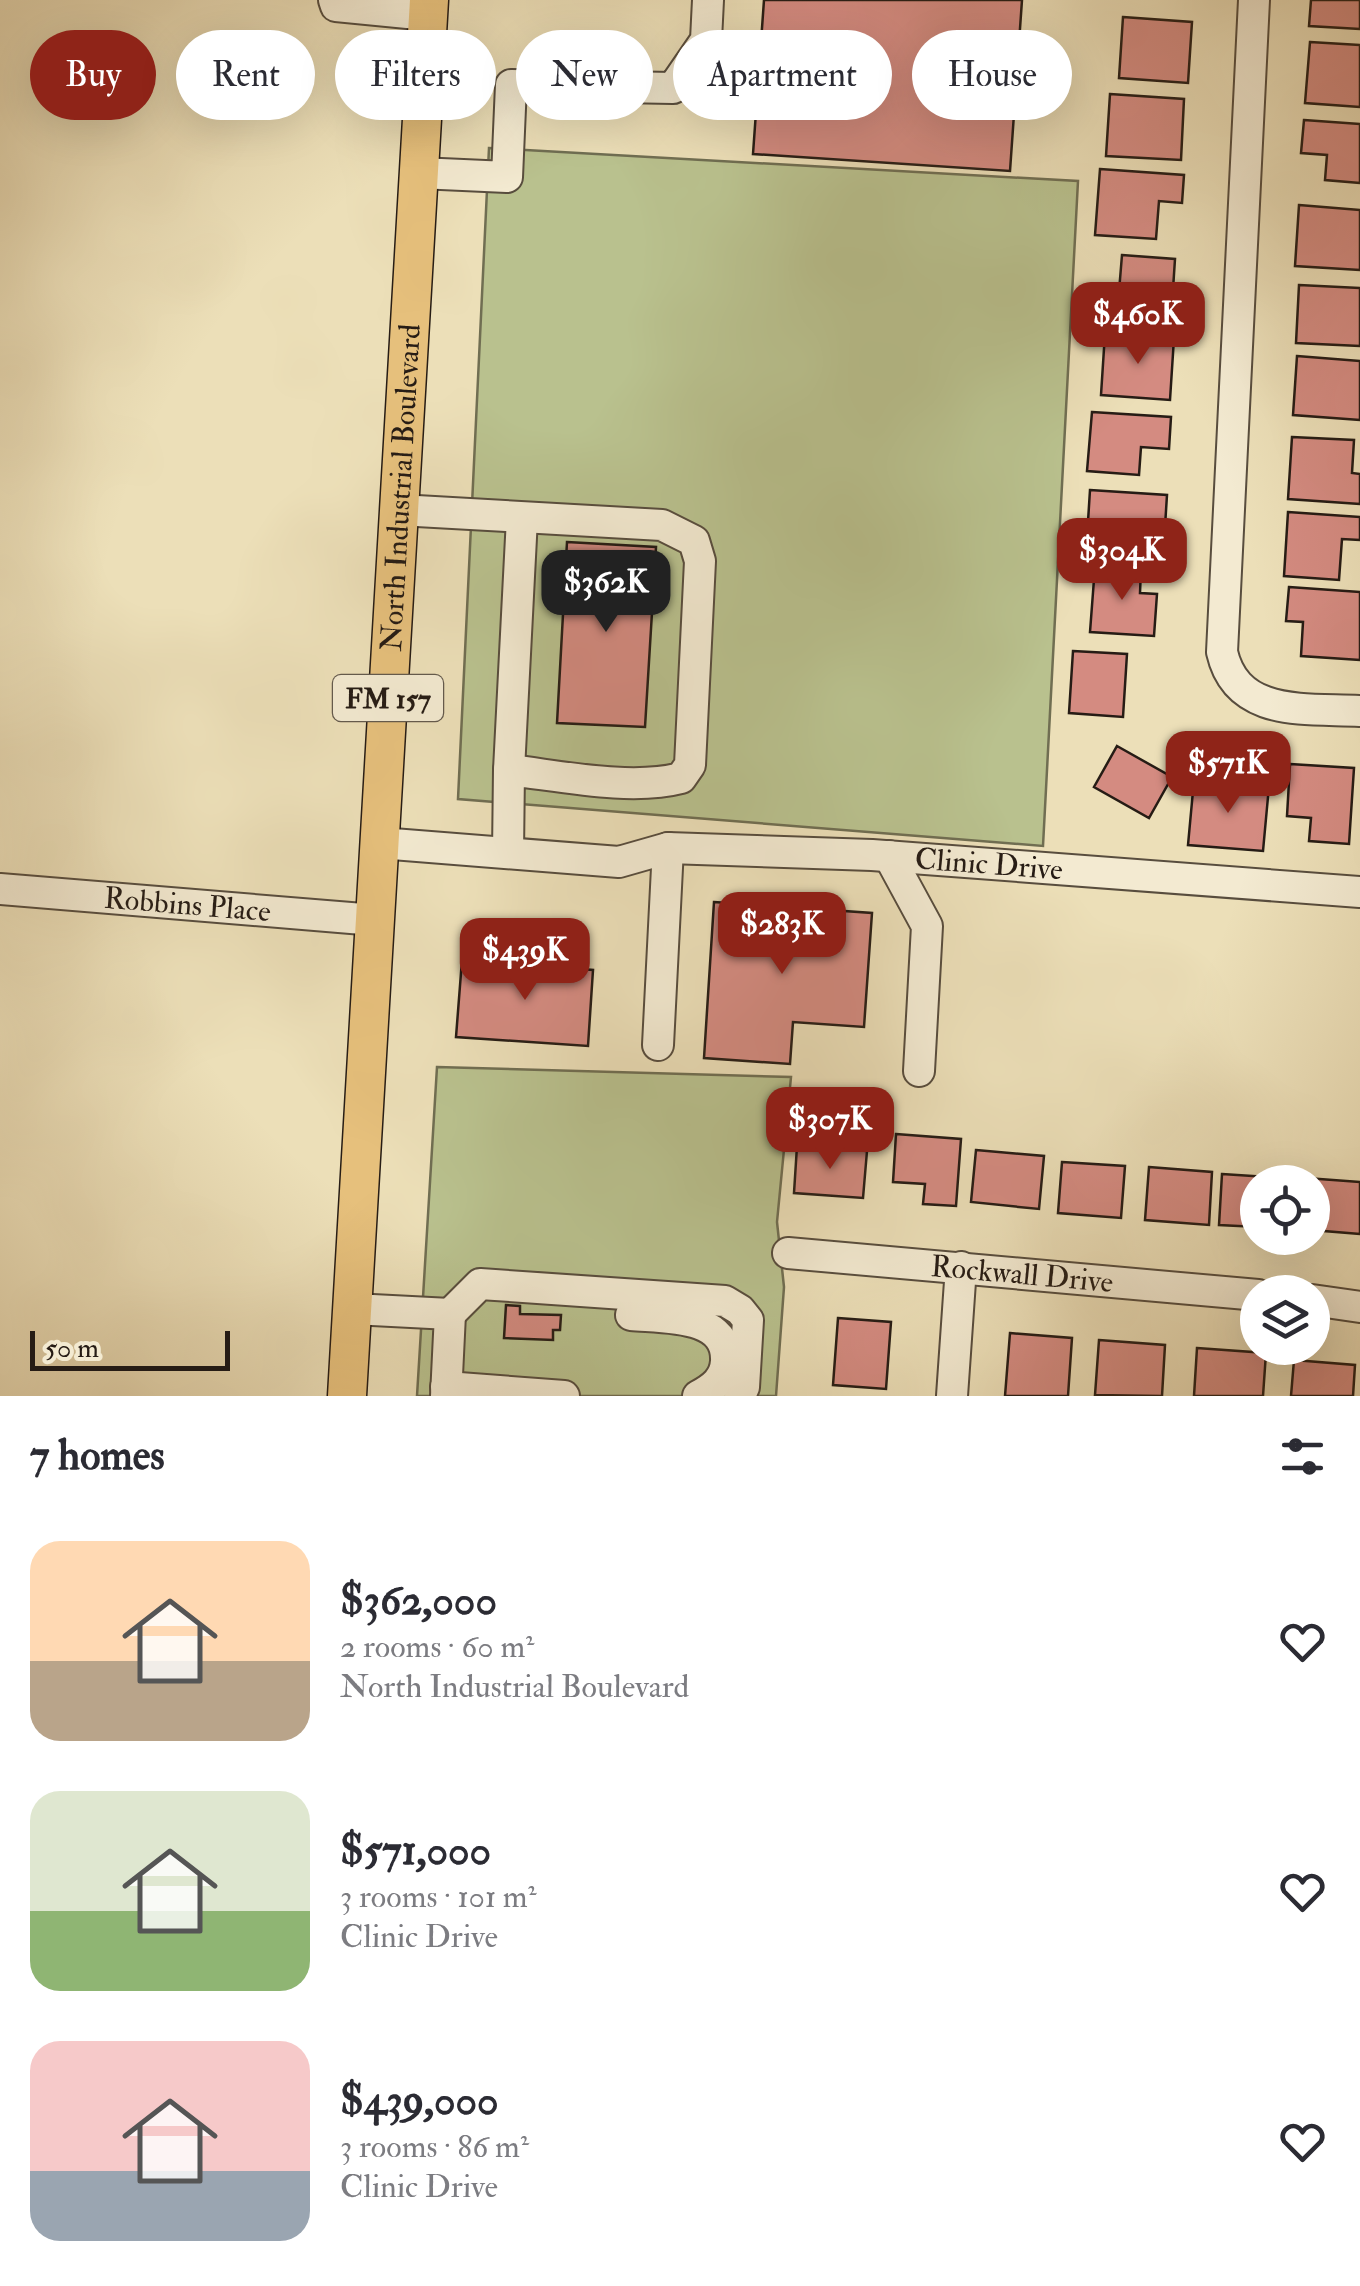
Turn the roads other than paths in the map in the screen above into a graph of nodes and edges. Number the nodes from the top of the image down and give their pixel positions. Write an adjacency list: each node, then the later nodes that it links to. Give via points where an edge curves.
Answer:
1 (334, 0): 4 (street, via 336,6)
2 (708, 0): 5 (street, via 706,40 674,88 510,85 507,177)
3 (1254, 0): 8 (street, via 1222,652 1238,687 1255,700)
4 (428, 8): 5 (main road, North Industrial Boulevard / FM 157)
5 (419, 174): 6 (main road, North Industrial Boulevard / FM 157)
6 (399, 510): 7 (street); 10 (main road, North Industrial Boulevard / FM 157)
7 (522, 518): 9 (street); 9 (street, via 662,525 694,541 700,560 690,765 681,778 664,782)
8 (1360, 711)
9 (509, 770): 12 (street)
10 (380, 843): 12 (street, Clinic Drive); 16 (main road, North Industrial Boulevard / FM 157)
11 (668, 848): 12 (street, Clinic Drive, via 619,862); 13 (street, Clinic Drive); 17 (street)
12 (508, 853)
13 (889, 856): 15 (street, Clinic Drive); 18 (street, via 926,926)
14 (0, 890): 16 (street, Robbins Place)
15 (1360, 892)
16 (375, 920): 25 (main road, North Industrial Boulevard / FM 157)
17 (658, 1045)
18 (920, 1071)
19 (788, 1253): 20 (street, Rockwall Drive)
20 (961, 1267): 22 (street, Rockwall Drive); 32 (street)
21 (566, 1290): 26 (street, via 480,1284); 30 (street, via 600,1308 698,1322 717,1334 726,1367 716,1387); 31 (street, via 724,1301 740,1310 748,1320)
22 (1240, 1292)
23 (1330, 1303): 24 (street)
24 (1360, 1307)
25 (352, 1309): 26 (street); 28 (main road, North Industrial Boulevard / FM 157)
26 (450, 1314): 27 (street)
27 (446, 1392): 29 (street)
28 (348, 1396)
29 (564, 1396)
30 (698, 1396)
31 (740, 1396)
32 (952, 1396)

